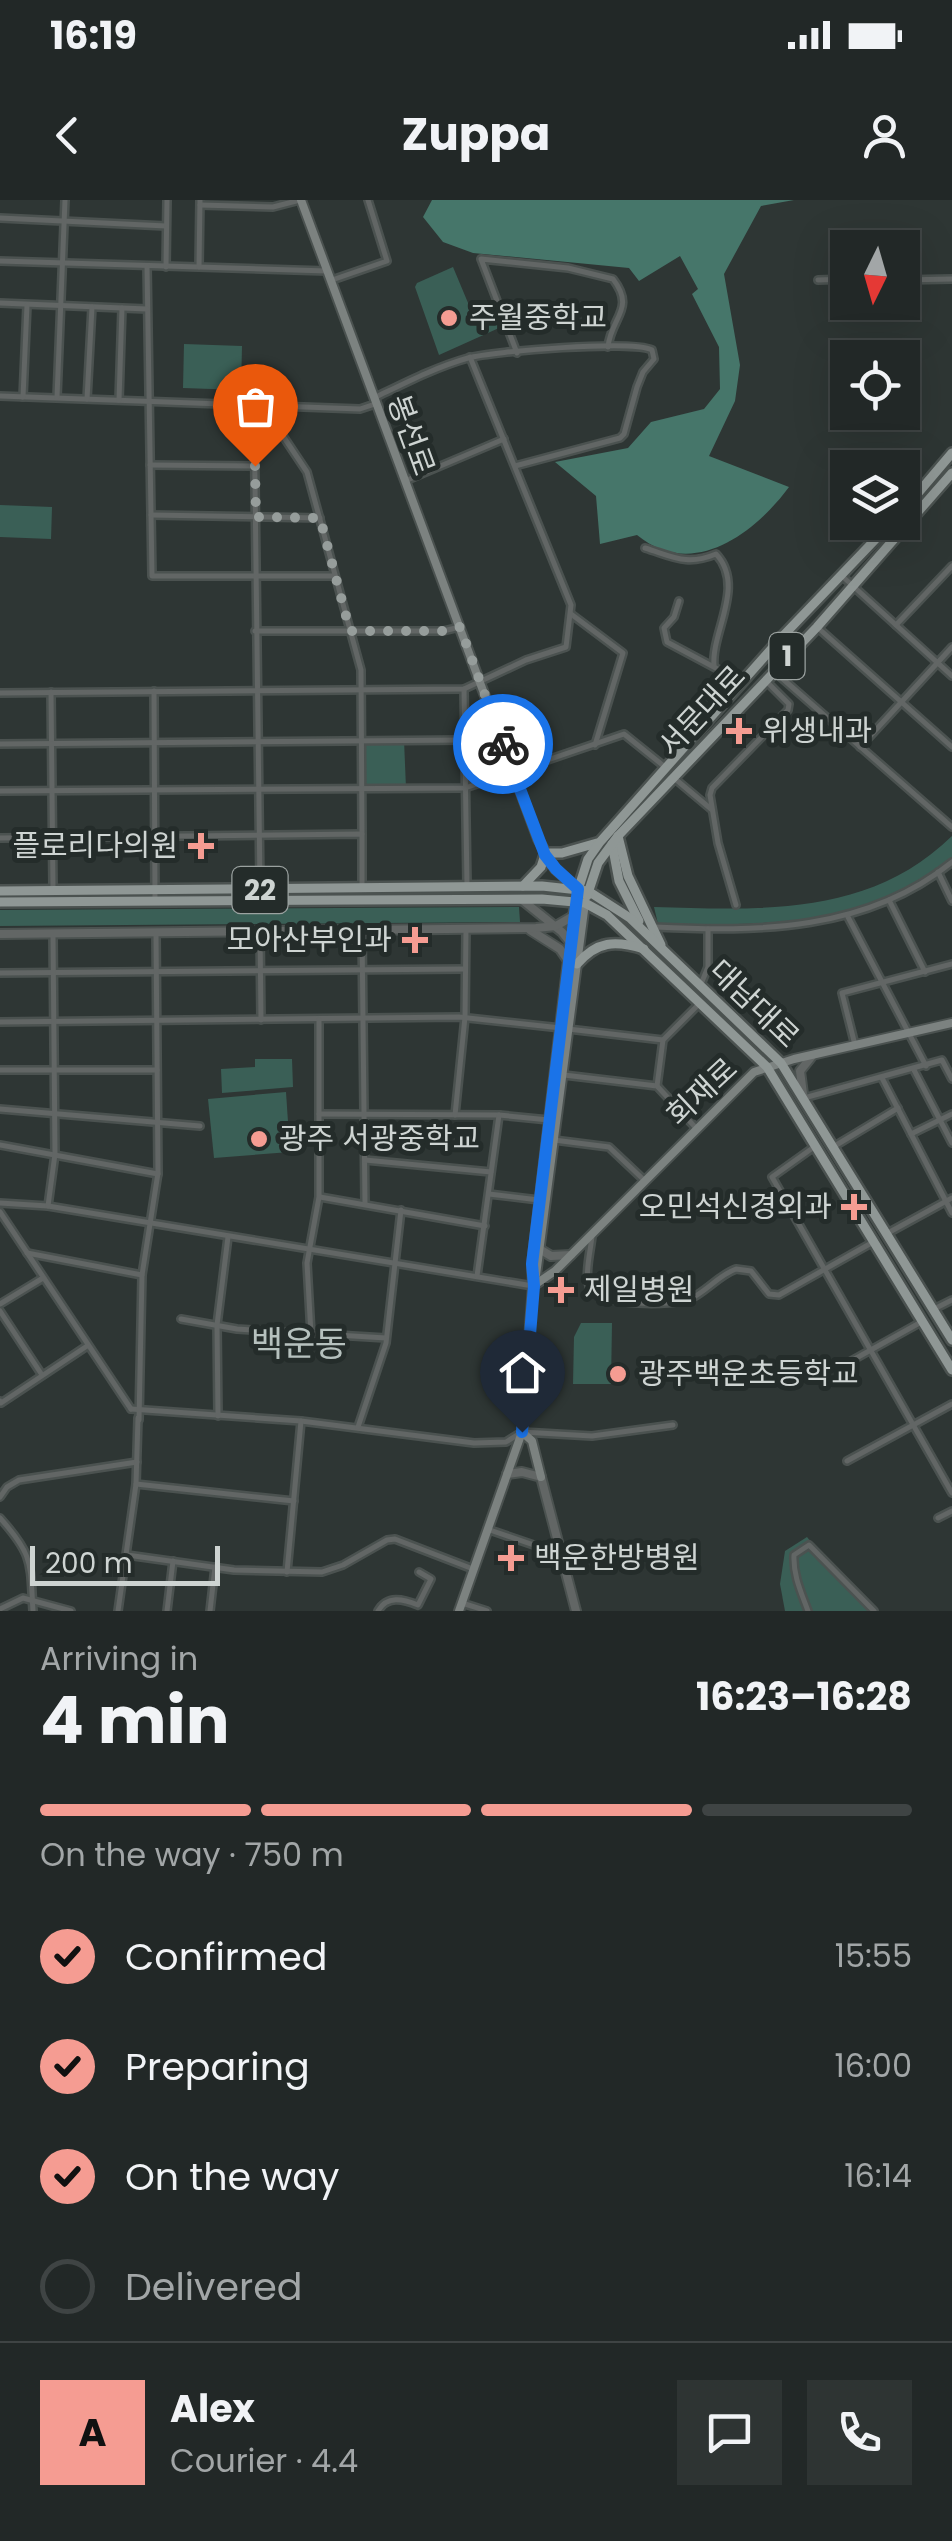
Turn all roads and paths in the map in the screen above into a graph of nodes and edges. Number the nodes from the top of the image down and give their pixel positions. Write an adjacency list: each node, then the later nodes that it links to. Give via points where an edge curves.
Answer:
1 (64, 200): 8 (street)
2 (167, 200): 9 (street)
3 (300, 200): 6 (street); 15 (main road, 봉선로)
4 (368, 200): 15 (street, via 387,261)
5 (200, 202): 6 (street); 14 (street)
6 (271, 204)
7 (0, 218): 8 (street)
8 (64, 220): 9 (street); 11 (street)
9 (166, 226): 13 (street)
10 (0, 261): 11 (street)
11 (62, 264): 12 (street); 22 (street)
12 (146, 266): 13 (street); 25 (street)
13 (166, 267): 14 (street)
14 (199, 268): 15 (street)
15 (329, 275): 35 (main road, 봉선로)
16 (952, 279): 19 (street)
17 (818, 280): 18 (street)
18 (830, 280)
19 (920, 280)
20 (3, 303): 21 (street)
21 (27, 304): 22 (street); 30 (street)
22 (60, 306): 23 (street); 31 (street)
23 (94, 307): 24 (street); 32 (street)
24 (122, 308): 25 (street); 33 (street)
25 (148, 309): 34 (street)
26 (608, 346): 27 (street); 27 (street, via 624,304 613,278 481,259); 42 (street, via 644,346 654,355 636,387 624,434)
27 (517, 353): 28 (street)
28 (470, 357): 35 (street); 38 (street)
29 (0, 396): 30 (street)
30 (24, 397): 31 (street)
31 (57, 398): 32 (street)
32 (88, 399): 33 (street)
33 (119, 400): 34 (street)
34 (149, 401): 36 (street); 40 (street)
35 (374, 401): 37 (street, via 360,409); 44 (main road, 봉선로)
36 (254, 403): 37 (street); 41 (street)
37 (271, 404): 48 (street, via 281,434 307,472)
38 (504, 439): 42 (street); 44 (street)
39 (952, 453): 45 (main road)
40 (150, 465): 41 (street); 46 (street)
41 (255, 466): 47 (street)
42 (515, 466): 57 (street)
43 (952, 472): 55 (main road, 서문대로 / 1)
44 (404, 482): 59 (main road, 봉선로)
45 (920, 490)
46 (150, 515): 47 (street); 52 (street, via 152,576)
47 (256, 517): 48 (street); 52 (street)
48 (320, 518): 53 (street)
49 (875, 540): 54 (main road, 서문대로 / 1)
50 (646, 548): 65 (street, via 685,560 716,554 722,560 728,604)
51 (952, 566): 58 (street)
52 (256, 576): 53 (street); 61 (street)
53 (335, 576): 62 (street)
54 (842, 576): 55 (street); 69 (main road, 서문대로 / 1)
55 (853, 586): 58 (street); 60 (main road, 서문대로 / 1)
56 (679, 600): 65 (street, via 664,628 667,642)
57 (571, 614): 70 (street, via 566,647); 84 (street, via 623,653)
58 (896, 624): 64 (street)
59 (460, 627): 62 (street); 70 (main road, 봉선로)
60 (816, 627): 66 (main road, 서문대로 / 1); 77 (street)
61 (256, 631): 62 (street); 72 (street)
62 (350, 631): 73 (street)
63 (952, 648): 64 (street)
64 (938, 664): 67 (street); 77 (street)
65 (714, 666): 69 (street)
66 (774, 671): 68 (main road, 서문대로 / 1); 85 (street)
67 (952, 676)
68 (765, 680): 88 (main road, 서문대로 / 1); 95 (street, via 790,704 788,710 712,788)
69 (742, 683): 88 (main road, 서문대로 / 1)
70 (481, 684): 71 (street); 87 (main road, 봉선로)
71 (464, 689): 73 (street); 79 (street)
72 (255, 690): 73 (street); 74 (street); 81 (street)
73 (362, 690): 78 (street)
74 (154, 691): 76 (street); 80 (street)
75 (0, 692): 76 (street)
76 (52, 692): 82 (street)
77 (901, 703): 85 (street); 86 (street)
78 (362, 740): 79 (street); 81 (street); 90 (street)
79 (465, 740): 89 (street)
80 (154, 742): 81 (street); 82 (street); 91 (street)
81 (258, 742): 92 (street)
82 (52, 743): 83 (street); 94 (street)
83 (1, 744)
84 (594, 746): 87 (street); 88 (street, via 624,734)
85 (860, 747): 96 (street)
86 (952, 748)
87 (515, 773): 89 (street); 104 (main road, 봉선로)
88 (670, 774): 95 (street); 102 (main road, 서문대로 / 1); 103 (main road, 서문대로 / 1)
89 (466, 788): 90 (street); 107 (street)
90 (362, 789): 92 (street); 98 (street)
91 (154, 790): 92 (street); 94 (street); 99 (street)
92 (258, 790): 97 (street)
93 (0, 791): 94 (street)
94 (53, 791): 100 (street)
95 (711, 809): 119 (street)
96 (952, 827)
97 (259, 834): 98 (street); 99 (street); 109 (street)
98 (362, 834): 110 (street)
99 (154, 836): 100 (street); 114 (street)
100 (53, 837): 101 (street); 112 (street)
101 (0, 838)
102 (615, 840): 113 (main road, 서문대로 / 1); 128 (main road, via 619,881)
103 (600, 842): 104 (main road); 113 (main road, 서문대로 / 1, via 588,859)
104 (547, 854): 108 (main road); 113 (main road, 봉선로)
105 (952, 862): 106 (street)
106 (938, 872): 115 (street); 117 (street)
107 (467, 888): 108 (main road, 22); 110 (main road, 22)
108 (521, 888): 113 (main road); 116 (main road, via 529,891)
109 (260, 890): 110 (main road, 22); 114 (main road, 22)
110 (362, 890)
111 (0, 891): 112 (main road, 22)
112 (54, 892): 114 (main road, 22)
113 (581, 894): 116 (main road, 22); 120 (main road); 128 (main road, 대남대로); 133 (main road, 대남대로); 134 (main road)
114 (155, 895): 116 (main road, 22); 118 (main road, 22)
115 (889, 900): 121 (street); 140 (street)
116 (524, 901): 122 (street); 123 (street, via 534,919)
117 (952, 901)
118 (0, 902)
119 (736, 905)
120 (574, 916): 122 (street); 132 (main road)
121 (848, 916): 125 (street); 143 (street)
122 (556, 926): 123 (street); 132 (street)
123 (526, 928): 124 (street); 134 (street)
124 (466, 929): 126 (street); 136 (street)
125 (708, 929): 128 (street); 144 (street, via 708,967)
126 (362, 930): 127 (street); 137 (street)
127 (260, 932): 131 (street); 139 (street)
128 (651, 932): 144 (main road, 대남대로)
129 (0, 934): 130 (street)
130 (53, 934): 131 (street); 142 (street)
131 (156, 934): 138 (street)
132 (571, 946): 134 (main road)
133 (646, 950): 134 (main road, via 604,943); 145 (main road, 대남대로)
134 (573, 963): 154 (main road)
135 (952, 964): 140 (street)
136 (465, 969): 137 (street); 146 (street)
137 (363, 971): 139 (street); 149 (street)
138 (157, 972): 139 (street); 142 (street); 150 (street)
139 (260, 972): 147 (street)
140 (925, 972): 143 (street)
141 (0, 973): 142 (street)
142 (54, 973): 152 (street)
143 (885, 982): 155 (street); 157 (street, via 842,993)
144 (700, 987): 159 (main road, 대남대로)
145 (700, 1003): 156 (street, 대남대로); 161 (main road, 대남대로)
146 (465, 1017): 149 (street); 154 (street); 177 (street)
147 (261, 1020): 148 (street); 150 (street)
148 (319, 1020): 149 (street); 174 (street)
149 (365, 1020): 176 (street)
150 (158, 1021): 152 (street); 164 (street)
151 (0, 1022): 152 (street)
152 (54, 1022): 163 (street)
153 (952, 1023): 155 (main road, 회재로)
154 (565, 1029): 156 (street); 166 (main road); 179 (main road)
155 (911, 1034): 157 (main road, 회재로); 160 (street)
156 (663, 1040): 169 (street)
157 (855, 1046): 158 (main road, 회재로)
158 (812, 1056): 159 (main road, 회재로); 170 (street, via 799,1078)
159 (781, 1063): 161 (main road, 회재로); 170 (main road, 대남대로)
160 (926, 1066): 165 (street); 168 (street, via 942,1060)
161 (767, 1067): 183 (main road, 회재로, via 746,1078); 187 (main road, 대남대로)
162 (0, 1070): 163 (street)
163 (55, 1070): 164 (street); 173 (street)
164 (158, 1070): 181 (street)
165 (914, 1070): 167 (street); 180 (street)
166 (563, 1075): 169 (street); 185 (main road)
167 (882, 1078): 170 (street); 171 (street)
168 (952, 1079)
169 (657, 1086): 183 (street)
170 (804, 1098): 189 (main road, 대남대로)
171 (898, 1108): 184 (street); 189 (street)
172 (0, 1109): 173 (street)
173 (56, 1114): 181 (street); 190 (street)
174 (319, 1114): 176 (street); 196 (street)
175 (952, 1114): 180 (street)
176 (365, 1115): 177 (street); 191 (street)
177 (454, 1116): 178 (street)
178 (499, 1116): 179 (street); 192 (street)
179 (548, 1120): 197 (main road)
180 (940, 1120): 184 (street); 186 (street)
181 (158, 1122): 182 (street); 193 (street)
182 (200, 1126)
183 (696, 1128): 194 (main road, 회재로)
184 (911, 1134): 198 (street)
185 (554, 1140): 194 (street, via 609,1146); 212 (main road)
186 (952, 1143)
187 (817, 1145): 210 (main road, 대남대로); 216 (street, via 772,1177)
188 (0, 1146): 190 (street)
189 (833, 1147): 208 (main road, 대남대로)
190 (55, 1154): 193 (street); 201 (street)
191 (365, 1160): 192 (street); 200 (street)
192 (491, 1172): 195 (street)
193 (158, 1174): 205 (street)
194 (644, 1180): 207 (main road, 회재로)
195 (488, 1194): 197 (street); 206 (street)
196 (319, 1197): 200 (street); 211 (street)
197 (539, 1200): 220 (main road)
198 (949, 1200): 204 (street); 208 (street)
199 (0, 1202): 201 (street)
200 (365, 1204): 202 (street)
201 (48, 1206): 205 (street)
202 (401, 1210): 206 (street); 215 (street)
203 (0, 1212): 213 (street)
204 (952, 1213)
205 (151, 1224): 209 (street); 217 (street)
206 (484, 1226): 218 (street)
207 (592, 1233): 214 (main road, 회재로); 216 (street, via 588,1283 601,1298 677,1302 736,1268 751,1271 774,1296)
208 (886, 1234): 223 (main road, 대남대로)
209 (228, 1237): 211 (street); 226 (street)
210 (875, 1241): 216 (street); 225 (main road, 대남대로)
211 (308, 1249): 215 (street); 227 (street)
212 (541, 1250): 214 (street); 220 (main road)
213 (27, 1253): 217 (street); 219 (street)
214 (571, 1254): 220 (main road, 회재로)
215 (394, 1262): 218 (street); 228 (street)
216 (826, 1270): 231 (street)
217 (142, 1275): 238 (street)
218 (477, 1276): 220 (street)
219 (43, 1278): 222 (street); 230 (street)
220 (534, 1286): 245 (main road)
221 (952, 1300): 223 (street)
222 (0, 1308): 234 (street)
223 (934, 1310): 229 (main road, 대남대로)
224 (180, 1318): 226 (street)
225 (923, 1321): 231 (street); 233 (main road, 대남대로)
226 (217, 1324): 227 (street); 239 (street)
227 (311, 1334): 228 (street)
228 (386, 1338): 244 (street)
229 (952, 1340)
230 (87, 1346): 234 (street); 237 (street)
231 (872, 1350): 232 (street); 242 (street)
232 (851, 1361)
233 (952, 1370)
234 (42, 1375): 235 (street)
235 (0, 1401)
236 (952, 1404): 242 (street)
237 (131, 1409): 238 (street); 240 (street)
238 (140, 1410): 239 (street); 240 (street)
239 (218, 1416): 241 (street)
240 (139, 1420): 247 (street)
241 (301, 1421): 244 (street); 253 (street)
242 (915, 1423): 246 (street); 251 (street)
243 (673, 1425): 245 (street, via 592,1436)
244 (358, 1427): 245 (street, via 474,1443 506,1442)
245 (522, 1432): 248 (main road); 249 (main road, via 532,1442)
246 (847, 1460)
247 (137, 1462): 250 (street); 252 (street, via 19,1480)
248 (507, 1474): 249 (street); 257 (main road)
249 (541, 1477): 259 (street)
250 (136, 1484): 253 (street); 258 (street)
251 (952, 1493)
252 (0, 1497)
253 (294, 1502): 263 (street)
254 (952, 1511): 256 (street)
255 (0, 1518): 265 (street, via 28,1553)
256 (938, 1518)
257 (488, 1529): 259 (street); 262 (main road)
258 (126, 1555): 260 (street); 270 (street)
259 (562, 1555): 275 (street)
260 (172, 1562): 261 (street); 271 (street)
261 (216, 1567): 263 (street); 272 (street)
262 (474, 1568): 263 (street, via 387,1540 334,1570); 266 (main road)
263 (287, 1572)
264 (419, 1572): 273 (street, via 431,1579 418,1605 391,1600)
265 (32, 1599): 267 (street); 268 (street); 269 (street)
266 (460, 1607): 274 (street)
267 (0, 1609)
268 (33, 1611)
269 (71, 1611)
270 (118, 1611)
271 (167, 1611)
272 (210, 1611)
273 (378, 1611)
274 (487, 1611)
275 (576, 1611)
276 (808, 1611): 277 (street, via 794,1555 809,1545)
277 (874, 1611)

